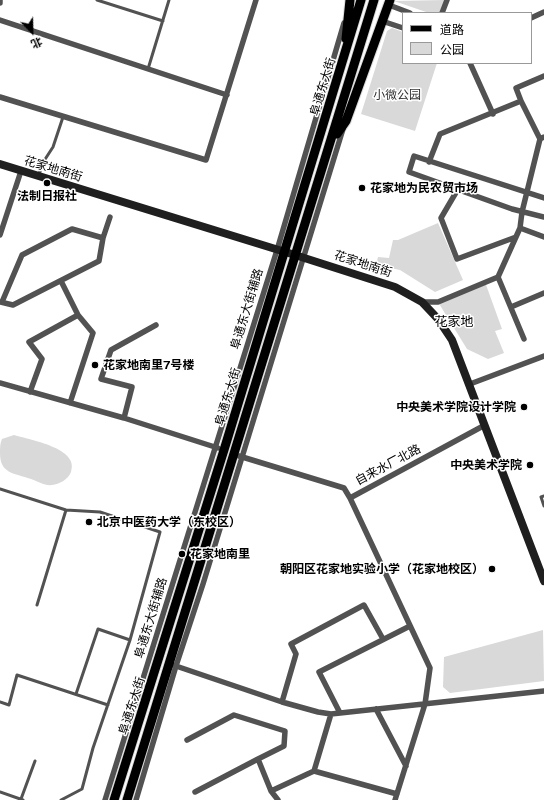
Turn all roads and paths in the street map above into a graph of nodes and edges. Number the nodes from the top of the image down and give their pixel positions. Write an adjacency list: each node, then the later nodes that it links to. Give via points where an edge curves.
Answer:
1 (97, 0): 14 (lane)
2 (169, 0): 14 (lane)
3 (256, 0): 21 (street)
4 (361, 0): 19 (main road, 阜通东大街)
5 (374, 0): 28 (main road, 阜通东大街)
6 (447, 0): 10 (street)
7 (389, 2): 9 (street); 15 (main road)
8 (350, 3): 19 (main road); 44 (street)
9 (408, 12)
10 (442, 12)
11 (544, 12): 12 (street)
12 (532, 18)
13 (0, 20): 18 (street)
14 (163, 21): 18 (lane)
15 (382, 22): 16 (street); 26 (main road)
16 (402, 28)
17 (470, 64): 24 (street)
18 (148, 68): 21 (street)
19 (342, 68): 44 (main road, 阜通东大街)
20 (544, 76): 23 (street, via 516,88)
21 (227, 95): 25 (street, via 206,160)
22 (0, 98): 25 (street)
23 (521, 101): 24 (street); 27 (street)
24 (493, 114): 29 (street, via 440,134)
25 (63, 117): 32 (lane, via 53,147 42,164)
26 (346, 121): 28 (main road); 45 (street)
27 (542, 138): 34 (street)
28 (332, 141): 45 (main road, 阜通东大街)
29 (429, 162): 33 (street, via 414,156 409,172); 34 (street)
30 (0, 164): 31 (street, 花家地南街)
31 (20, 171): 32 (street, 花家地南街); 40 (street)
32 (38, 177): 44 (street, 花家地南街)
33 (458, 190): 36 (street); 41 (street, via 441,218 457,259)
34 (526, 193): 35 (street); 36 (street)
35 (544, 198)
36 (522, 212): 38 (street); 39 (street)
37 (110, 217): 43 (street)
38 (544, 217)
39 (520, 228): 41 (street); 42 (street)
40 (0, 235)
41 (516, 237): 46 (street)
42 (544, 237)
43 (103, 238): 47 (street, via 99,261); 49 (street, via 72,229 22,255)
44 (281, 251): 45 (street, 花家地南街); 62 (main road, 阜通东大街)
45 (299, 256): 50 (street, 花家地南街, via 395,287); 63 (main road, 阜通东大街)
46 (498, 277): 50 (street, via 438,302); 51 (street)
47 (61, 280): 49 (street, via 13,305); 52 (street)
48 (544, 294): 51 (street)
49 (1, 302)
50 (422, 302): 57 (street, 花家地南街, via 438,319 452,340)
51 (511, 307): 54 (street)
52 (78, 315): 58 (street, via 29,342 42,359); 59 (street, via 93,333)
53 (156, 325): 60 (street, via 111,350 101,379 132,387)
54 (524, 339)
55 (544, 356): 57 (street)
56 (0, 383): 58 (street)
57 (470, 384): 61 (street, 花家地南街)
58 (30, 392): 59 (street)
59 (70, 403): 60 (street)
60 (124, 418): 62 (street)
61 (485, 425): 66 (street, 自来水厂北路); 69 (street, 花家地南街)
62 (220, 449): 96 (street, 阜通东大街辅路); 97 (main road, 阜通东大街)
63 (237, 456): 66 (street, 自来水厂北路, via 344,488); 75 (main road, 阜通东大街)
64 (0, 489): 68 (lane)
65 (544, 496): 67 (lane, via 541,497)
66 (350, 498): 72 (street)
67 (544, 506)
68 (66, 510): 71 (lane); 74 (lane, via 100,512 160,532)
69 (542, 572): 70 (street, 花家地南街)
70 (544, 582)
71 (37, 605)
72 (410, 626): 73 (street); 80 (street, via 430,668)
73 (383, 639): 79 (street, via 364,605 291,644 296,654); 83 (street, via 319,672)
74 (130, 640): 77 (lane, via 98,629); 81 (lane)
75 (172, 665): 79 (street); 98 (main road, 阜通东大街); 99 (street)
76 (544, 690): 80 (street)
77 (76, 694): 78 (lane, via 17,675 9,705); 81 (lane)
78 (0, 702)
79 (282, 702): 84 (street)
80 (424, 704): 82 (street); 88 (street)
81 (108, 705): 95 (lane, via 82,789)
82 (376, 709): 83 (street); 88 (street)
83 (340, 713): 84 (street)
84 (331, 714): 89 (street)
85 (188, 740): 86 (street, via 234,716 285,731 284,746)
86 (258, 759): 90 (street); 92 (street)
87 (35, 761): 94 (lane)
88 (406, 766): 93 (street)
89 (314, 771): 90 (street); 93 (street)
90 (271, 791): 100 (street)
91 (0, 792): 94 (lane)
92 (195, 792)
93 (396, 797)
94 (22, 800)
95 (61, 800)
96 (105, 800)
97 (114, 800)
98 (127, 800)
99 (136, 800)
100 (278, 800)

